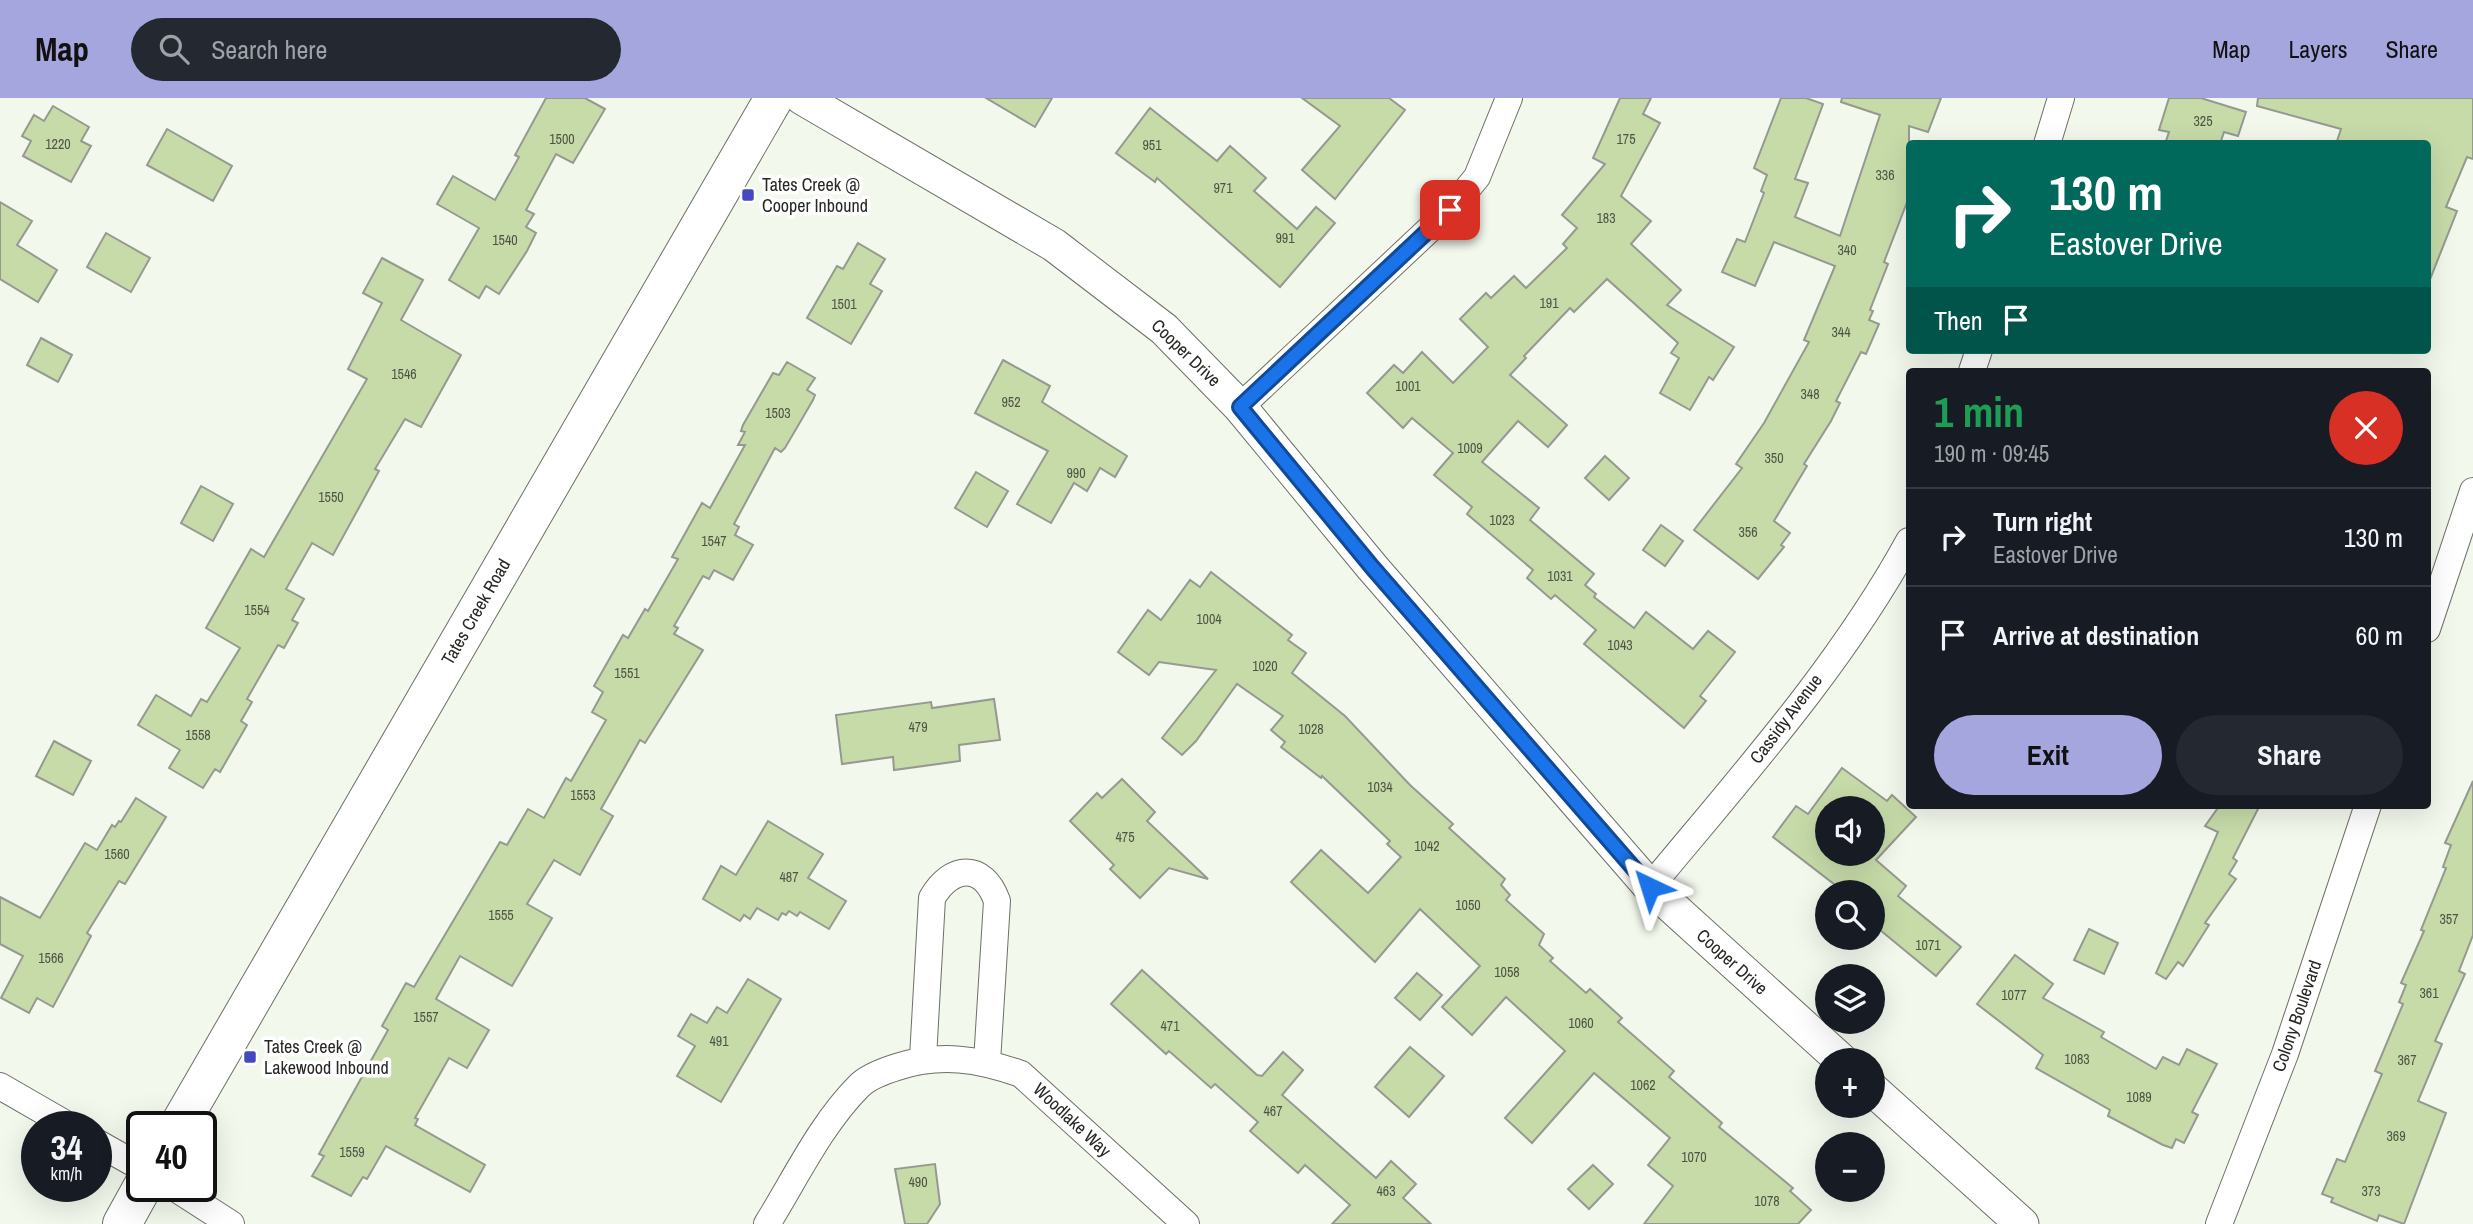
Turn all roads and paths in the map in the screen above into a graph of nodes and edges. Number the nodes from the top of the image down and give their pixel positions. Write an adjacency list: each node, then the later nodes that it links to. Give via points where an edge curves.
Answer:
1 (774, 98): 18 (main road, Tates Creek Road)
2 (803, 98): 6 (street, Cooper Drive, via 1054,246 1164,328)
3 (1509, 98): 6 (street, via 1477,177 1450,210)
4 (2061, 98): 5 (street)
5 (2048, 140)
6 (1240, 407): 11 (street, Cooper Drive, via 1372,567)
7 (2473, 491): 9 (street)
8 (1906, 546): 11 (street, Cassidy Avenue, via 1882,590 1768,744)
9 (2431, 617)
10 (2367, 809): 26 (street, Colony Boulevard, via 2286,1054)
11 (1650, 887): 12 (street, Cooper Drive)
12 (1828, 1048)
13 (923, 1058): 14 (street, Woodlake Way); 14 (street, via 932,898 940,884 955,873 977,873 991,885 997,901); 23 (street, Woodlake Way, via 886,1070 860,1085 832,1119)
14 (987, 1062): 24 (street, Woodlake Way, via 1021,1074 1041,1090)
15 (0, 1086): 17 (street)
16 (1885, 1101): 25 (street)
17 (43, 1111)
18 (187, 1111)
19 (134, 1202): 21 (main road)
20 (197, 1202): 22 (street)
21 (122, 1224)
22 (231, 1224)
23 (767, 1224)
24 (1186, 1224)
25 (2022, 1224)
26 (2219, 1224)

